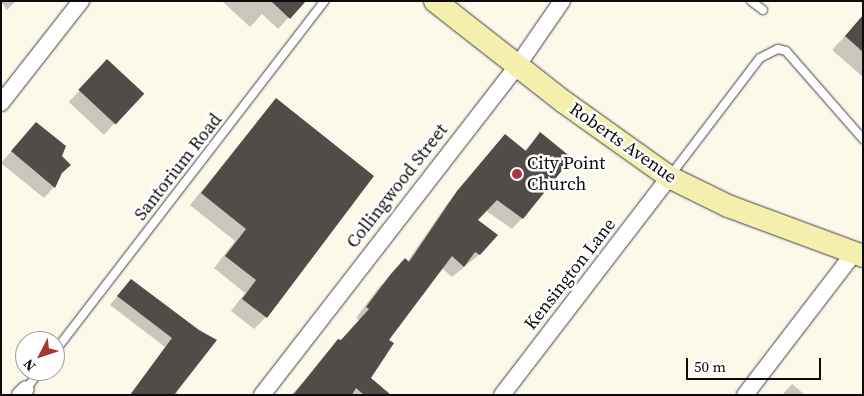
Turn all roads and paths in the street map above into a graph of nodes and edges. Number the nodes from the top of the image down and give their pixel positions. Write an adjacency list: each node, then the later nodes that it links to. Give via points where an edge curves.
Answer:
1 (81, 1): 8 (street)
2 (325, 1): 12 (lane, Santorium Road)
3 (435, 1): 7 (main road, Roberts Avenue)
4 (562, 1): 7 (street, Collingwood Street)
5 (751, 1): 6 (lane)
6 (762, 10)
7 (518, 66): 10 (main road, Roberts Avenue); 15 (street, Collingwood Street)
8 (1, 103)
9 (863, 139): 10 (lane, via 786,51 778,50 760,58)
10 (669, 178): 11 (main road, Roberts Avenue, via 728,206); 16 (street, Kensington Lane)
11 (858, 254): 17 (street)
12 (65, 338)
13 (32, 381): 14 (lane)
14 (23, 392)
15 (262, 395)
16 (502, 395)
17 (745, 395)

